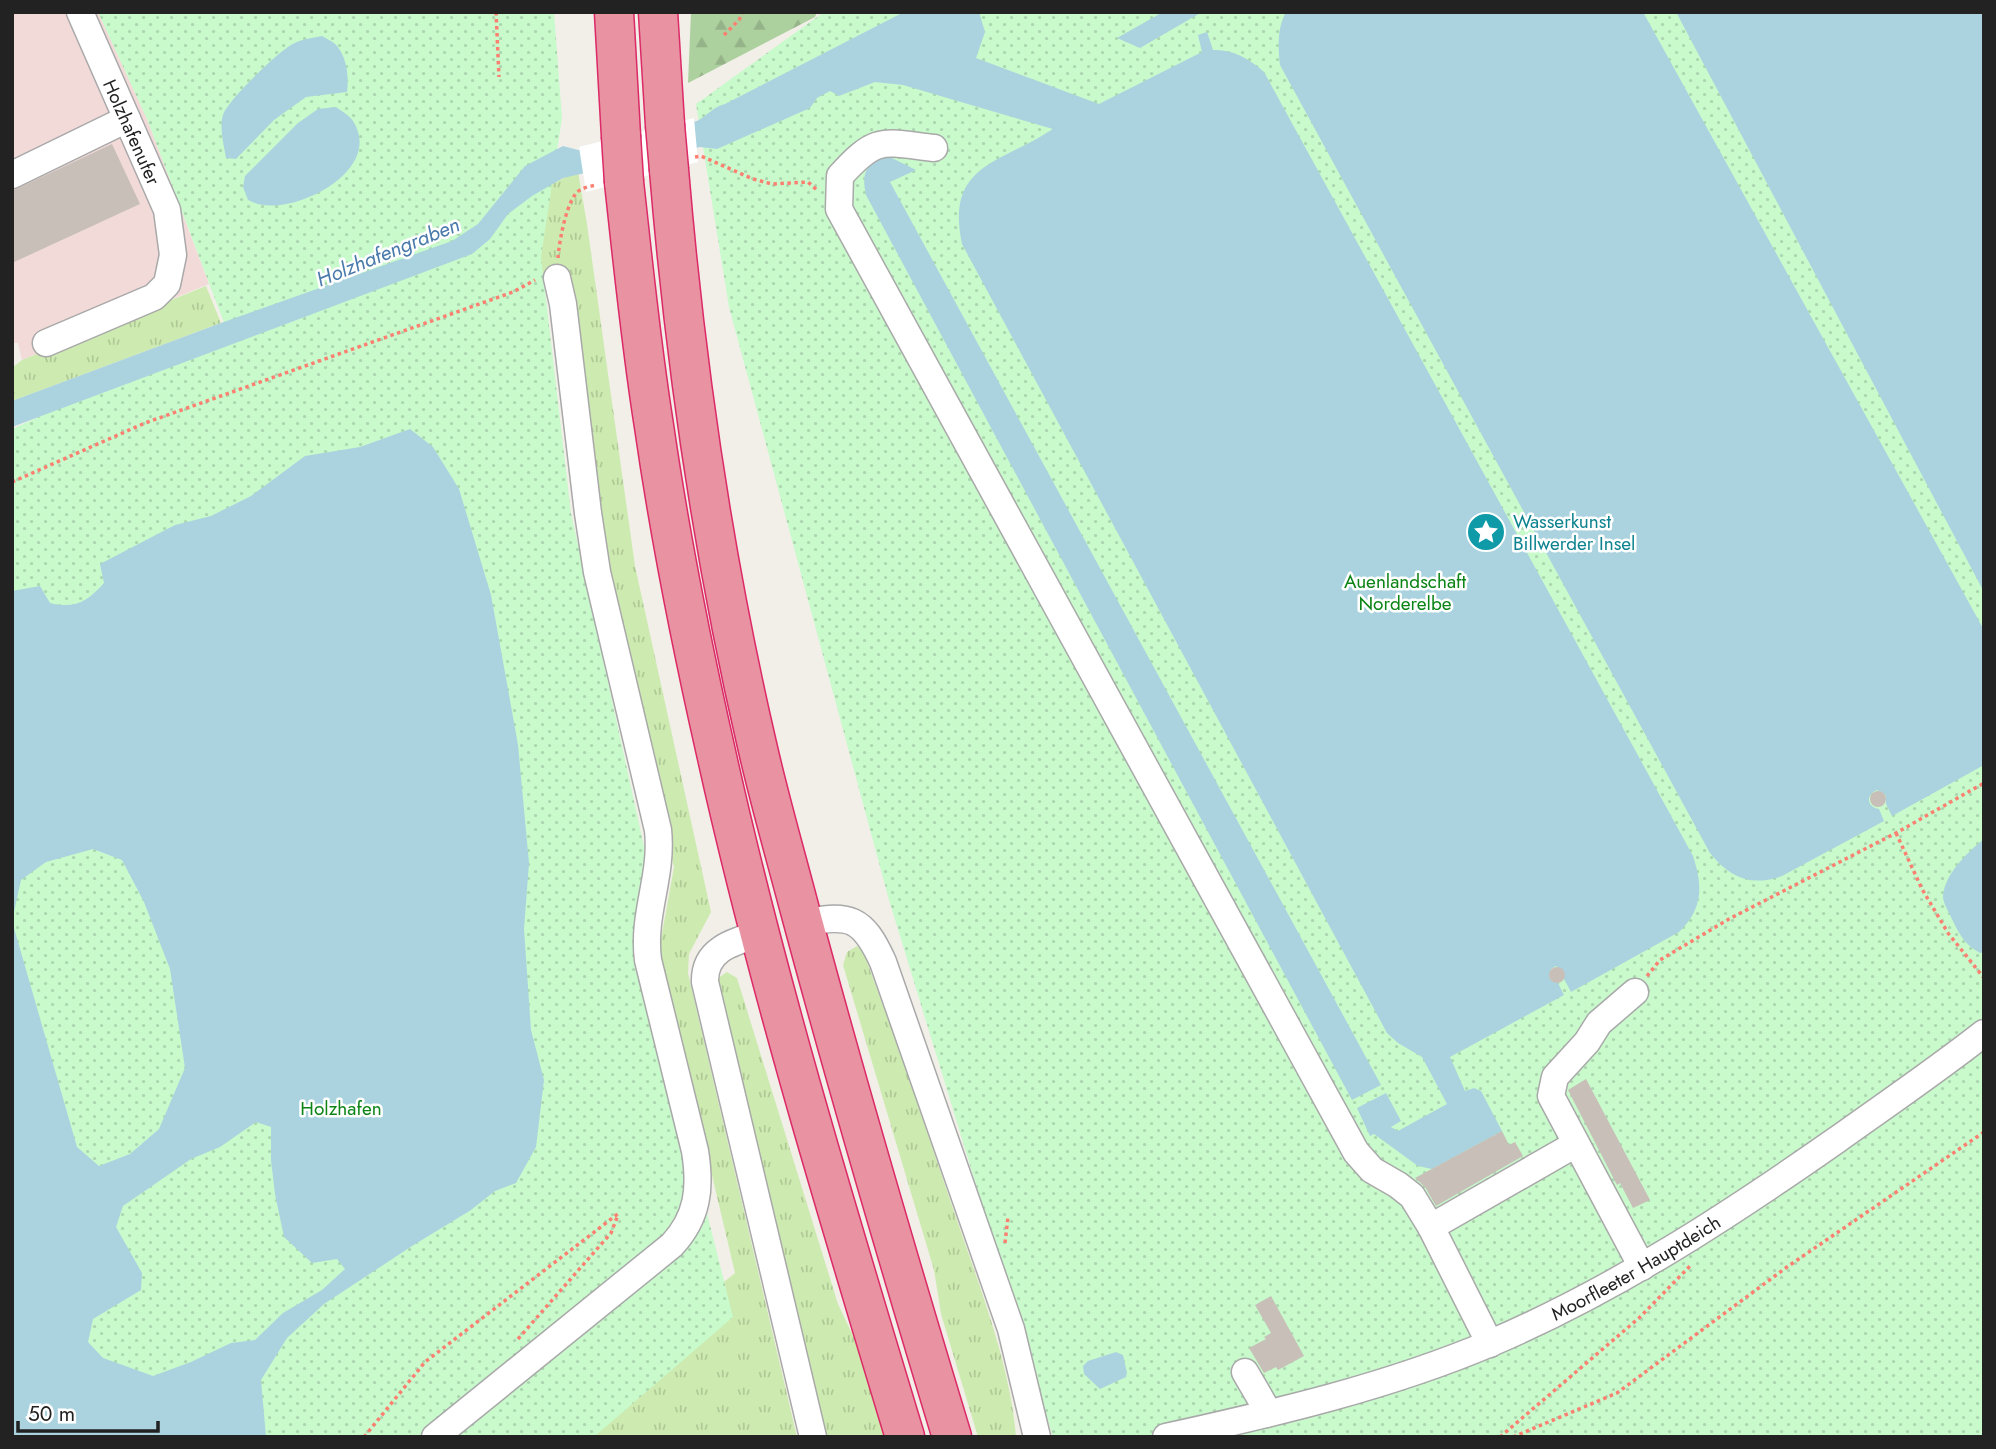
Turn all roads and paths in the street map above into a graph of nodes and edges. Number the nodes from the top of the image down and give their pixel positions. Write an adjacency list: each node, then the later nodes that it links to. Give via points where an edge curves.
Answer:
1 (80, 12): 8 (street, Holzhafenufer)
2 (496, 12): 7 (path)
3 (614, 12): 19 (highway, bridge, via 624,182 653,426 689,625)
4 (658, 12): 10 (highway, bridge, via 665,125)
5 (743, 12): 6 (path)
6 (724, 35)
7 (499, 77)
8 (127, 119): 11 (street); 14 (street, Holzhafenufer, via 167,210 173,255 167,284 154,297)
9 (934, 148): 12 (street, via 882,142 860,154 840,176)
10 (684, 163): 12 (path, via 710,159 772,184 808,182); 18 (highway, via 681,291 700,438 728,611)
11 (12, 174)
12 (839, 209): 26 (street, via 1356,1152 1371,1170 1412,1196)
13 (557, 278): 15 (path, via 540,277 501,296 145,423); 34 (street, via 597,572 658,830 659,866 645,940 695,1151 697,1198 684,1232 672,1245)
14 (46, 342)
15 (12, 482)
16 (1984, 783): 17 (path)
17 (1896, 833): 20 (path, via 1948,933); 21 (path, via 1660,960)
18 (803, 923): 36 (highway, via 859,1129); 37 (street, via 830,917 852,921 873,940 1002,1300)
19 (760, 934): 32 (street, via 716,951 708,963 705,982); 35 (highway, via 816,1142)
20 (1984, 978)
21 (1635, 992): 24 (street, via 1599,1023 1555,1077 1550,1096)
22 (1984, 1033): 25 (street, Moorfleeter Hauptdeich)
23 (1984, 1132): 40 (path, via 1787,1267 1617,1394)
24 (1576, 1144): 26 (street); 27 (street)
25 (1709, 1226): 27 (street, Moorfleeter Hauptdeich); 39 (path, via 1708,1241 1699,1258 1639,1318)
26 (1431, 1227): 28 (street)
27 (1642, 1267): 28 (street, Moorfleeter Hauptdeich)
28 (1490, 1343): 31 (street, Moorfleeter Hauptdeich, via 1367,1386)
29 (511, 1347): 33 (path, via 611,1233 619,1213 425,1362)
30 (1245, 1372): 31 (street, via 1263,1403)
31 (1256, 1417): 38 (street, Moorfleeter Hauptdeich)
32 (810, 1425)
33 (364, 1437)
34 (435, 1437)
35 (905, 1437)
36 (952, 1437)
37 (1037, 1437)
38 (1166, 1437)
39 (1500, 1437)
40 (1513, 1437)

